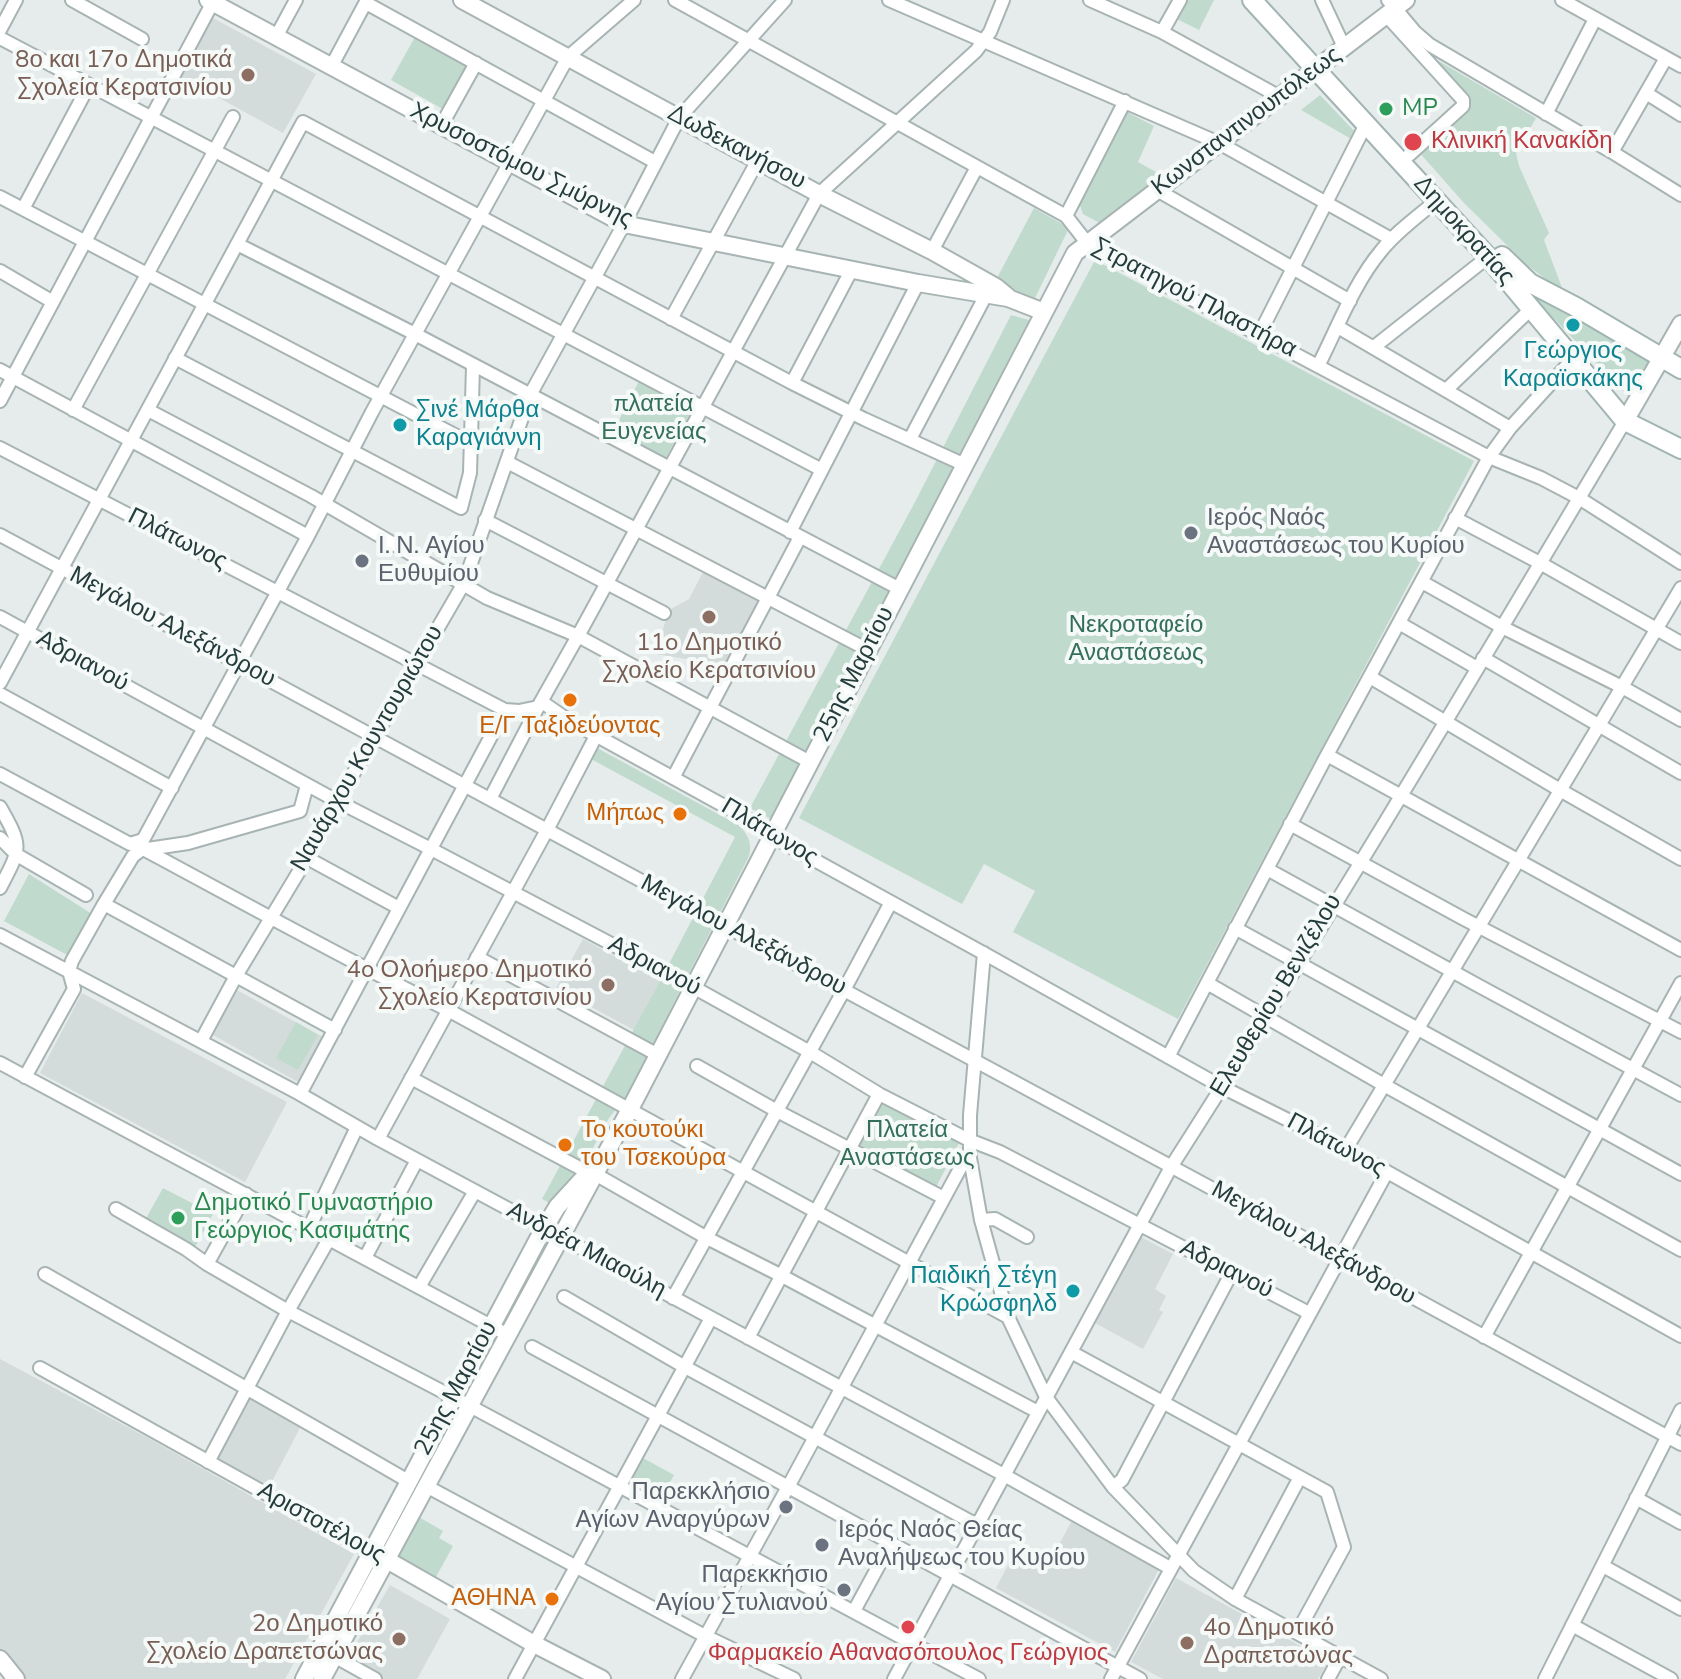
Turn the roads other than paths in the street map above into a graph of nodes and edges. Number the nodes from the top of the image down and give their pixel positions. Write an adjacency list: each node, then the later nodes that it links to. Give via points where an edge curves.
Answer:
1 (16, 0): 20 (street)
2 (72, 0): 24 (street)
3 (296, 0): 22 (street)
4 (462, 0): 28 (street, Δωδεκανήσου)
5 (634, 0): 28 (street)
6 (675, 0): 25 (street, Στρατηγού Πλαστήρα)
7 (785, 0): 25 (street, Ναυάρχου Κουντουριώτου)
8 (889, 0): 26 (street)
9 (1003, 0): 26 (street)
10 (1090, 0): 21 (street)
11 (1180, 0): 21 (street)
12 (1252, 0): 31 (main road, Δημοκρατίας)
13 (1269, 0): 31 (main road, Δημοκρατίας)
14 (1322, 0): 27 (street)
15 (1562, 0): 19 (street)
16 (212, 1): 22 (street, Χρυσοστόμου Σμύρνης); 41 (street)
17 (367, 1): 30 (street); 33 (street)
18 (1394, 6): 27 (street, Κωνσταντινουπόλεως); 39 (street, via 1430,45); 50 (street, via 1463,100 1463,106)
19 (1595, 19): 29 (street); 39 (street)
20 (0, 30)
21 (1162, 32): 36 (street)
22 (276, 37): 33 (street, Χρυσοστόμου Σμύρνης)
23 (0, 38): 34 (street)
24 (142, 39)
25 (749, 41): 43 (street, Ναυάρχου Κουντουριώτου); 44 (street, Στρατηγού Πλαστήρα)
26 (984, 41): 38 (street); 44 (street)
27 (1344, 47): 31 (street, Κωνσταντινουπόλεως)
28 (568, 57): 37 (street); 43 (street, Δωδεκανήσου)
29 (1666, 58): 32 (street); 35 (street)
30 (476, 63): 37 (street); 46 (street)
31 (1321, 65): 36 (street, Κωνσταντινουπόλεως); 45 (main road, Δημοκρατίας); 50 (main road, Δημοκρατίας)
32 (1681, 66)
33 (331, 67): 46 (street, Χρυσοστόμου Σμύρνης)
34 (89, 85): 41 (street); 62 (street)
35 (1646, 93): 40 (street); 49 (street)
36 (1280, 97): 47 (street, Κωνσταντινουπόλεως)
37 (544, 100): 52 (street); 53 (street)
38 (1125, 101): 47 (street); 64 (street)
39 (1546, 114): 49 (street)
40 (1681, 115)
41 (152, 117): 48 (street); 67 (street)
42 (233, 117): 48 (street)
43 (679, 118): 51 (street, Δωδεκανήσου); 52 (street, Ναυάρχου Κουντουριώτου)
44 (899, 123): 54 (street, Στρατηγού Πλαστήρα); 57 (street)
45 (1366, 124): 60 (main road, Δημοκρατίας); 61 (street)
46 (441, 126): 53 (street, Χρυσοστόμου Σμύρνης)
47 (1219, 143): 56 (street, Κωνσταντινουπόλεως); 61 (street)
48 (215, 150): 55 (street); 77 (street)
49 (1612, 152): 58 (street)
50 (1409, 155): 97 (main road, Δημοκρατίας, via 1530,283)
51 (758, 160): 57 (street, Δωδεκανήσου); 68 (street)
52 (655, 162): 65 (street, Ναυάρχου Κουντουριώτου)
53 (509, 163): 63 (street); 65 (street, Χρυσοστόμου Σμύρνης)
54 (977, 167): 64 (street, Στρατηγού Πλαστήρα); 71 (street)
55 (271, 180): 63 (street, via 303,122); 69 (street); 78 (street)
56 (1157, 190): 70 (street, Κωνσταντινουπόλεως); 75 (street)
57 (819, 194): 71 (street, Δωδεκανήσου); 72 (street)
58 (1681, 195)
59 (0, 197): 62 (street)
60 (1436, 201): 66 (street); 73 (main road, Δημοκρατίας)
61 (1326, 203): 66 (street); 75 (street)
62 (23, 209): 67 (street)
63 (480, 216): 78 (street); 79 (street)
64 (1066, 216): 70 (street, Στρατηγού Πλαστήρα)
65 (624, 224): 68 (street, Χρυσοστόμου Σμύρνης); 79 (street, Ναυάρχου Κουντουριώτου)
66 (1391, 239): 83 (street)
67 (85, 242): 77 (street); 84 (street)
68 (714, 242): 72 (street, Χρυσοστόμου Σμύρνης); 88 (street)
69 (237, 244): 85 (street); 91 (street)
70 (1088, 244): 87 (street, 25ης Μαρτίου, via 1075,253); 93 (street, Στρατηγού Πλαστήρα)
71 (932, 251): 82 (street, Δωδεκανήσου)
72 (785, 256): 74 (street, Χρυσοστόμου Σμύρνης); 95 (street)
73 (1488, 257): 86 (main road, Δημοκρατίας); 94 (street)
74 (852, 269): 80 (street, Χρυσοστόμου Σμύρνης); 104 (street)
75 (1293, 269): 83 (street); 93 (street)
76 (0, 271): 84 (street)
77 (147, 274): 85 (street); 110 (street)
78 (449, 274): 91 (street); 92 (street)
79 (595, 278): 88 (street); 92 (street, Ναυάρχου Κουντουριώτου)
80 (918, 283): 81 (street, Χρυσοστόμου Σμύρνης); 112 (street)
81 (986, 295): 82 (street, Χρυσοστόμου Σμύρνης); 115 (street)
82 (1008, 298): 87 (street, Χρυσοστόμου Σμύρνης)
83 (1350, 301): 90 (street)
84 (53, 302): 103 (street)
85 (205, 304): 96 (street); 107 (street)
86 (1531, 309): 98 (main road, Δημοκρατίας); 105 (street)
87 (1044, 312): 123 (street, 25ης Μαρτίου)
88 (671, 319): 95 (street)
89 (1681, 324): 97 (street, Ελευθερίου Βενιζέλου)
90 (1338, 327): 94 (street); 100 (street)
91 (415, 334): 99 (street); 107 (street)
92 (564, 334): 106 (street, Ναυάρχου Κουντουριώτου); 109 (street)
93 (1259, 335): 100 (street, Στρατηγού Πλαστήρα)
94 (1374, 347): 105 (street)
95 (733, 350): 104 (street); 109 (street)
96 (175, 358): 111 (street); 120 (street)
97 (1661, 358): 101 (main road, Δημοκρατίας); 113 (street, Ελευθερίου Βενιζέλου)
98 (1573, 359): 113 (main road, Δημοκρατίας); 114 (street)
99 (473, 366): 106 (street); 117 (street)
100 (1318, 366): 121 (street, Στρατηγού Πλαστήρα)
101 (1681, 369)
102 (0, 370): 103 (street)
103 (13, 377): 108 (street); 110 (street)
104 (792, 383): 112 (street)
105 (1446, 390): 114 (street)
106 (530, 395): 122 (street, Ναυάρχου Κουντουριώτου); 124 (street)
107 (381, 396): 117 (street); 120 (street)
108 (0, 401)
109 (703, 407): 124 (street); 125 (street)
110 (73, 410): 116 (street)
111 (148, 410): 116 (street); 128 (street)
112 (850, 412): 115 (street); 125 (street)
113 (1625, 421): 119 (main road, Δημοκρατίας); 126 (street, Ελευθερίου Βενιζέλου)
114 (1510, 428): 121 (street)
115 (910, 439): 123 (street)
116 (131, 441): 127 (street); 134 (street)
117 (472, 444): 120 (street, via 461,508)
118 (0, 448): 127 (street, Πλάτωνος)
119 (1681, 449)
120 (352, 451): 128 (street)
121 (1489, 457): 126 (street, Στρατηγού Πλαστήρα); 129 (street)
122 (507, 462): 130 (street, Ναυάρχου Κουντουριώτου); 131 (street)
123 (965, 465): 142 (street, 25ης Μαρτίου)
124 (670, 467): 131 (street); 133 (street)
125 (822, 470): 133 (street)
126 (1579, 498): 135 (street, Ελευθερίου Βενιζέλου); 136 (street, Στρατηγού Πλαστήρα)
127 (99, 500): 137 (street); 143 (street, Πλάτωνος)
128 (324, 504): 134 (street); 139 (street)
129 (1455, 518): 135 (street); 138 (street)
130 (485, 520): 139 (street, Ναυάρχου Κουντουριώτου); 140 (street)
131 (636, 529): 140 (street); 144 (street)
132 (0, 535): 137 (street, Μεγάλου Αλεξάνδρου)
133 (795, 535): 142 (street); 144 (street)
134 (308, 536): 143 (street)
135 (1540, 563): 148 (street, Ελευθερίου Βενιζέλου); 149 (street)
136 (1681, 563)
137 (62, 569): 150 (street); 154 (street, Μεγάλου Αλεξάνδρου)
138 (1422, 582): 147 (street); 148 (street)
139 (464, 583): 151 (street); 156 (street, Ναυάρχου Κουντουριώτου)
140 (607, 583): 145 (street); 151 (street)
141 (1681, 588): 149 (street)
142 (900, 589): 153 (street, 25ης Μαρτίου)
143 (277, 592): 154 (street); 156 (street, Πλάτωνος)
144 (769, 599): 153 (street); 162 (street)
145 (664, 613)
146 (0, 617): 150 (street, Αδριανού)
147 (1399, 623): 155 (street); 157 (street)
148 (1502, 627): 155 (street, Ελευθερίου Βενιζέλου); 159 (street)
149 (1656, 629): 152 (street); 159 (street)
150 (27, 632): 158 (street); 167 (street, Αδριανού)
151 (578, 636): 161 (street); 162 (street)
152 (1681, 643)
153 (868, 650): 171 (street, 25ης Μαρτίου)
154 (238, 663): 167 (street); 169 (street, Μεγάλου Αλεξάνδρου)
155 (1480, 663): 165 (street, Ελευθερίου Βενιζέλου); 166 (street)
156 (416, 665): 163 (street, Πλάτωνος); 169 (street, Ναυάρχου Κουντουριώτου)
157 (1370, 677): 165 (street); 170 (street)
158 (0, 683)
159 (1622, 687): 164 (street); 166 (street)
160 (0, 694): 177 (street)
161 (540, 704): 163 (street); 168 (street, Πλάτωνος); 180 (street)
162 (711, 709): 171 (street); 174 (street)
163 (505, 710): 176 (street)
164 (1681, 720)
165 (1445, 721): 178 (street); 179 (street, Ελευθερίου Βενιζέλου)
166 (1598, 727): 172 (street); 178 (street)
167 (202, 728): 175 (street, Αδριανού); 177 (street)
168 (596, 736): 174 (street, Πλάτωνος); 185 (street)
169 (375, 738): 176 (street, Μεγάλου Αλεξάνδρου); 181 (street, Ναυάρχου Κουντουριώτου)
170 (1327, 755): 179 (street); 184 (street)
171 (810, 762): 187 (street, 25ης Μαρτίου)
172 (1681, 773)
173 (0, 774): 177 (street, via 130,844 143,840)
174 (673, 778): 187 (street, Πλάτωνος)
175 (307, 785): 181 (street, Αδριανού); 183 (street)
176 (464, 785): 180 (street, Μεγάλου Αλεξάνδρου); 189 (street)
177 (172, 788)
178 (1560, 790): 193 (street); 194 (street)
179 (1400, 795): 194 (street); 195 (street, Ελευθερίου Βενιζέλου)
180 (490, 799): 185 (street, Μεγάλου Αλεξάνδρου)
181 (337, 801): 186 (street, Ναυάρχου Κουντουριώτου); 189 (street, Αδριανού)
182 (0, 807): 191 (street, via 17,839)
183 (300, 811): 186 (street); 190 (street)
184 (1290, 824): 195 (street); 196 (street)
185 (547, 830): 198 (street); 205 (street, Μεγάλου Αλεξάνδρου)
186 (320, 831): 192 (street, Ναυάρχου Κουντουριώτου)
187 (771, 836): 200 (street, Πλάτωνος); 205 (street, 25ης Μαρτίου)
188 (0, 838): 191 (street)
189 (431, 849): 198 (street, Αδριανού); 203 (street)
190 (145, 850): 201 (street, via 133,856); 204 (street)
191 (17, 855): 197 (street); 199 (street)
192 (307, 858): 203 (street); 204 (street, Ναυάρχου Κουντουριώτου)
193 (1681, 859)
194 (1518, 861): 206 (street); 209 (street)
195 (1359, 862): 202 (street, Ελευθερίου Βενιζέλου); 206 (street)
196 (1267, 869): 202 (street); 207 (street)
197 (0, 888)
198 (512, 892): 211 (street); 219 (street, Αδριανού)
199 (86, 895)
200 (891, 902): 210 (street, Πλάτωνος); 220 (street)
201 (104, 904): 213 (street); 216 (street)
202 (1333, 905): 212 (street, Ελευθερίου Βενιζέλου); 215 (street)
203 (399, 908): 214 (street)
204 (271, 916): 214 (street); 216 (street, Ναυάρχου Κουντουριώτου)
205 (725, 926): 219 (street, 25ης Μαρτίου); 220 (street, Μεγάλου Αλεξάνδρου)
206 (1479, 926): 215 (street); 223 (street)
207 (1235, 928): 212 (street); 217 (street)
208 (0, 935): 213 (street, Ανδρέα Μιαούλη)
209 (1681, 950)
210 (984, 953): 230 (street, Πλάτωνος); 231 (street)
211 (477, 957): 221 (street); 229 (street)
212 (1297, 963): 222 (street, Ελευθερίου Βενιζέλου); 224 (street)
213 (69, 971): 227 (street, Ανδρέα Μιαούλη); 235 (street, via 74,989)
214 (367, 971): 221 (street); 225 (street)
215 (1453, 971): 224 (street); 234 (street)
216 (236, 976): 225 (street); 227 (street, Ναυάρχου Κουντουριώτου)
217 (1207, 983): 222 (street); 230 (street)
218 (1681, 983): 223 (street)
219 (693, 987): 228 (street, Αδριανού); 229 (street, 25ης Μαρτίου)
220 (844, 990): 228 (street); 231 (street, Μεγάλου Αλεξάνδρου)
221 (448, 1010): 236 (street); 242 (street)
222 (1265, 1017): 237 (street); 238 (street, Ελευθερίου Βενιζέλου)
223 (1660, 1021): 226 (street); 234 (street)
224 (1418, 1028): 237 (street); 245 (street)
225 (335, 1030): 239 (street)
226 (1681, 1032)
227 (201, 1041): 239 (street, Ανδρέα Μιαούλη)
228 (810, 1052): 240 (street, Αδριανού); 243 (street)
229 (658, 1055): 242 (street, 25ης Μαρτίου)
230 (1168, 1057): 238 (street, Πλάτωνος)
231 (974, 1061): 247 (street); 252 (street, Μεγάλου Αλεξάνδρου)
232 (0, 1063): 235 (street)
233 (697, 1066): 243 (street)
234 (1634, 1069): 241 (street); 245 (street)
235 (25, 1077): 259 (street)
236 (411, 1078): 246 (street); 255 (street)
237 (1384, 1085): 249 (street); 257 (street)
238 (1222, 1087): 249 (street, Πλάτωνος); 252 (street, Ελευθερίου Βενιζέλου)
239 (300, 1094): 244 (street, Ανδρέα Μιαούλη)
240 (879, 1094): 247 (street, Αδριανού); 248 (street)
241 (1681, 1095)
242 (629, 1111): 254 (street); 255 (street, 25ης Μαρτίου, via 617,1123)
243 (777, 1111): 248 (street); 254 (street)
244 (357, 1127): 246 (street, Ανδρέα Μιαούλη); 265 (street)
245 (1600, 1130): 256 (street); 257 (street)
246 (378, 1139): 251 (street, Ανδρέα Μιαούλη)
247 (969, 1140): 250 (street); 264 (street, Αδριανού)
248 (850, 1149): 260 (street); 262 (street)
249 (1346, 1149): 253 (street, Πλάτωνος)
250 (970, 1158): 260 (street); 263 (street)
251 (417, 1160): 258 (street, Ανδρέα Μιαούλη); 274 (street)
252 (1171, 1167): 264 (street, Ελευθερίου Βενιζέλου); 273 (street, Μεγάλου Αλεξάνδρου)
253 (1387, 1172): 272 (street, Πλάτωνος); 273 (street)
254 (743, 1173): 262 (street); 269 (street)
255 (592, 1174): 266 (street, 25ης Μαρτίου, via 563,1199); 267 (street, 25ης Μαρτίου); 269 (street)
256 (1681, 1174)
257 (1569, 1186): 271 (street); 272 (street)
258 (475, 1191): 266 (street, Ανδρέα Μιαούλη); 280 (street)
259 (246, 1194): 265 (street); 275 (street)
260 (944, 1198): 276 (street)
261 (116, 1209): 275 (street)
262 (816, 1214): 276 (street); 279 (street)
263 (981, 1220): 268 (street, via 995,1219); 285 (street)
264 (1139, 1225): 278 (street, Αδριανού); 294 (street, Ελευθερίου Βενιζέλου)
265 (309, 1228): 270 (street)
266 (544, 1229): 267 (street, Ανδρέα Μιαούλη); 287 (street, 25ης Μαρτίου)
267 (560, 1237): 282 (street, Ανδρέα Μιαούλη); 289 (street, 25ης Μαρτίου)
268 (1027, 1237)
269 (707, 1238): 279 (street); 282 (street)
270 (329, 1239): 274 (street); 283 (street)
271 (1681, 1250)
272 (1532, 1253): 290 (street, Πλάτωνος); 291 (street)
273 (1339, 1257): 284 (street); 291 (street, Μεγάλου Αλεξάνδρου)
274 (365, 1258): 280 (street)
275 (207, 1264): 283 (street)
276 (909, 1265): 285 (street); 288 (street)
277 (45, 1274): 297 (street)
278 (1231, 1274): 284 (street, Αδριανού); 301 (street)
279 (782, 1276): 288 (street); 292 (street)
280 (419, 1287): 287 (street)
281 (564, 1297): 295 (street)
282 (673, 1298): 286 (street, Ανδρέα Μιαούλη)
283 (288, 1311): 297 (street); 299 (street)
284 (1309, 1313): 308 (street)
285 (1008, 1317): 300 (street)
286 (711, 1318): 292 (street, Ανδρέα Μιαούλη); 295 (street)
287 (490, 1325): 289 (street); 299 (street, 25ης Μαρτίου)
288 (875, 1326): 298 (street); 304 (street)
289 (508, 1335): 302 (street, 25ης Μαρτίου)
290 (1681, 1336)
291 (1484, 1337): 306 (street, Μεγάλου Αλεξάνδρου)
292 (748, 1338): 298 (street, Ανδρέα Μιαούλη)
293 (532, 1347): 305 (street)
294 (1071, 1352): 300 (street, Ελευθερίου Βενιζέλου); 301 (street)
295 (685, 1367): 305 (street); 307 (street)
296 (40, 1368): 310 (street, Αριστοτέλους)
297 (247, 1387): 310 (street); 313 (street)
298 (841, 1388): 307 (street); 311 (street, Ανδρέα Μιαούλη)
299 (453, 1397): 302 (street); 313 (street, 25ης Μαρτίου)
300 (1046, 1397): 304 (street, Ελευθερίου Βενιζέλου); 317 (street)
301 (1163, 1402): 308 (street); 317 (street, via 1122,1480)
302 (469, 1407): 314 (street, 25ης Μαρτίου); 315 (street)
303 (1681, 1410): 306 (street)
304 (1038, 1412): 311 (street, Ελευθερίου Βενιζέλου)
305 (658, 1416): 315 (street); 316 (street)
306 (1667, 1437): 309 (street, Μεγάλου Αλεξάνδρου); 318 (street)
307 (815, 1438): 316 (street); 320 (street)
308 (1238, 1442): 312 (street); 322 (street)
309 (1681, 1444)
310 (208, 1462): 323 (street, Αριστοτέλους)
311 (1004, 1475): 320 (street, Ελευθερίου Βενιζέλου); 327 (street, Ανδρέα Μιαούλη)
312 (1300, 1477): 329 (street); 333 (street, via 1327,1492 1344,1547)
313 (408, 1481): 323 (street, 25ης Μαρτίου)
314 (426, 1486): 323 (street, 25ης Μαρτίου); 325 (street)
315 (619, 1487): 324 (street); 325 (street)
316 (788, 1487): 321 (street); 324 (street)
317 (1113, 1487): 322 (street)
318 (1636, 1498): 319 (street); 326 (street)
319 (1681, 1523)
320 (977, 1525): 328 (street, Ελευθερίου Βενιζέλου)
321 (891, 1543): 328 (street); 331 (street)
322 (1177, 1555): 327 (street); 329 (street)
323 (379, 1556): 336 (street, Αριστοτέλους); 337 (street, 25ης Μαρτίου); 342 (street, 25ης Μαρτίου)
324 (749, 1557): 331 (street); 334 (street)
325 (577, 1566): 334 (street); 336 (street)
326 (1603, 1566): 330 (street); 332 (street)
327 (1170, 1568): 340 (street)
328 (950, 1575): 335 (street, Ελευθερίου Βενιζέλου); 340 (street)
329 (1235, 1599): 333 (street)
330 (1681, 1609)
331 (854, 1611): 335 (street)
332 (1572, 1625): 354 (street); 355 (street)
333 (1297, 1633): 338 (street)
334 (705, 1636): 347 (street); 348 (street)
335 (913, 1643): 349 (street, Ελευθερίου Βενιζέλου); 350 (street)
336 (534, 1644): 345 (street); 346 (street, Αριστοτέλους)
337 (334, 1656): 343 (street, 25ης Μαρτίου); 344 (street)
338 (1340, 1657): 352 (street); 353 (street)
339 (0, 1659): 341 (street)
340 (1114, 1673): 351 (street)
341 (16, 1679)
342 (304, 1679)
343 (322, 1679)
344 (375, 1679)
345 (515, 1679)
346 (602, 1679)
347 (682, 1679)
348 (794, 1679)
349 (894, 1679)
350 (979, 1679)
351 (1140, 1679)
352 (1328, 1679)
353 (1381, 1679)
354 (1545, 1679)
355 (1671, 1679)

